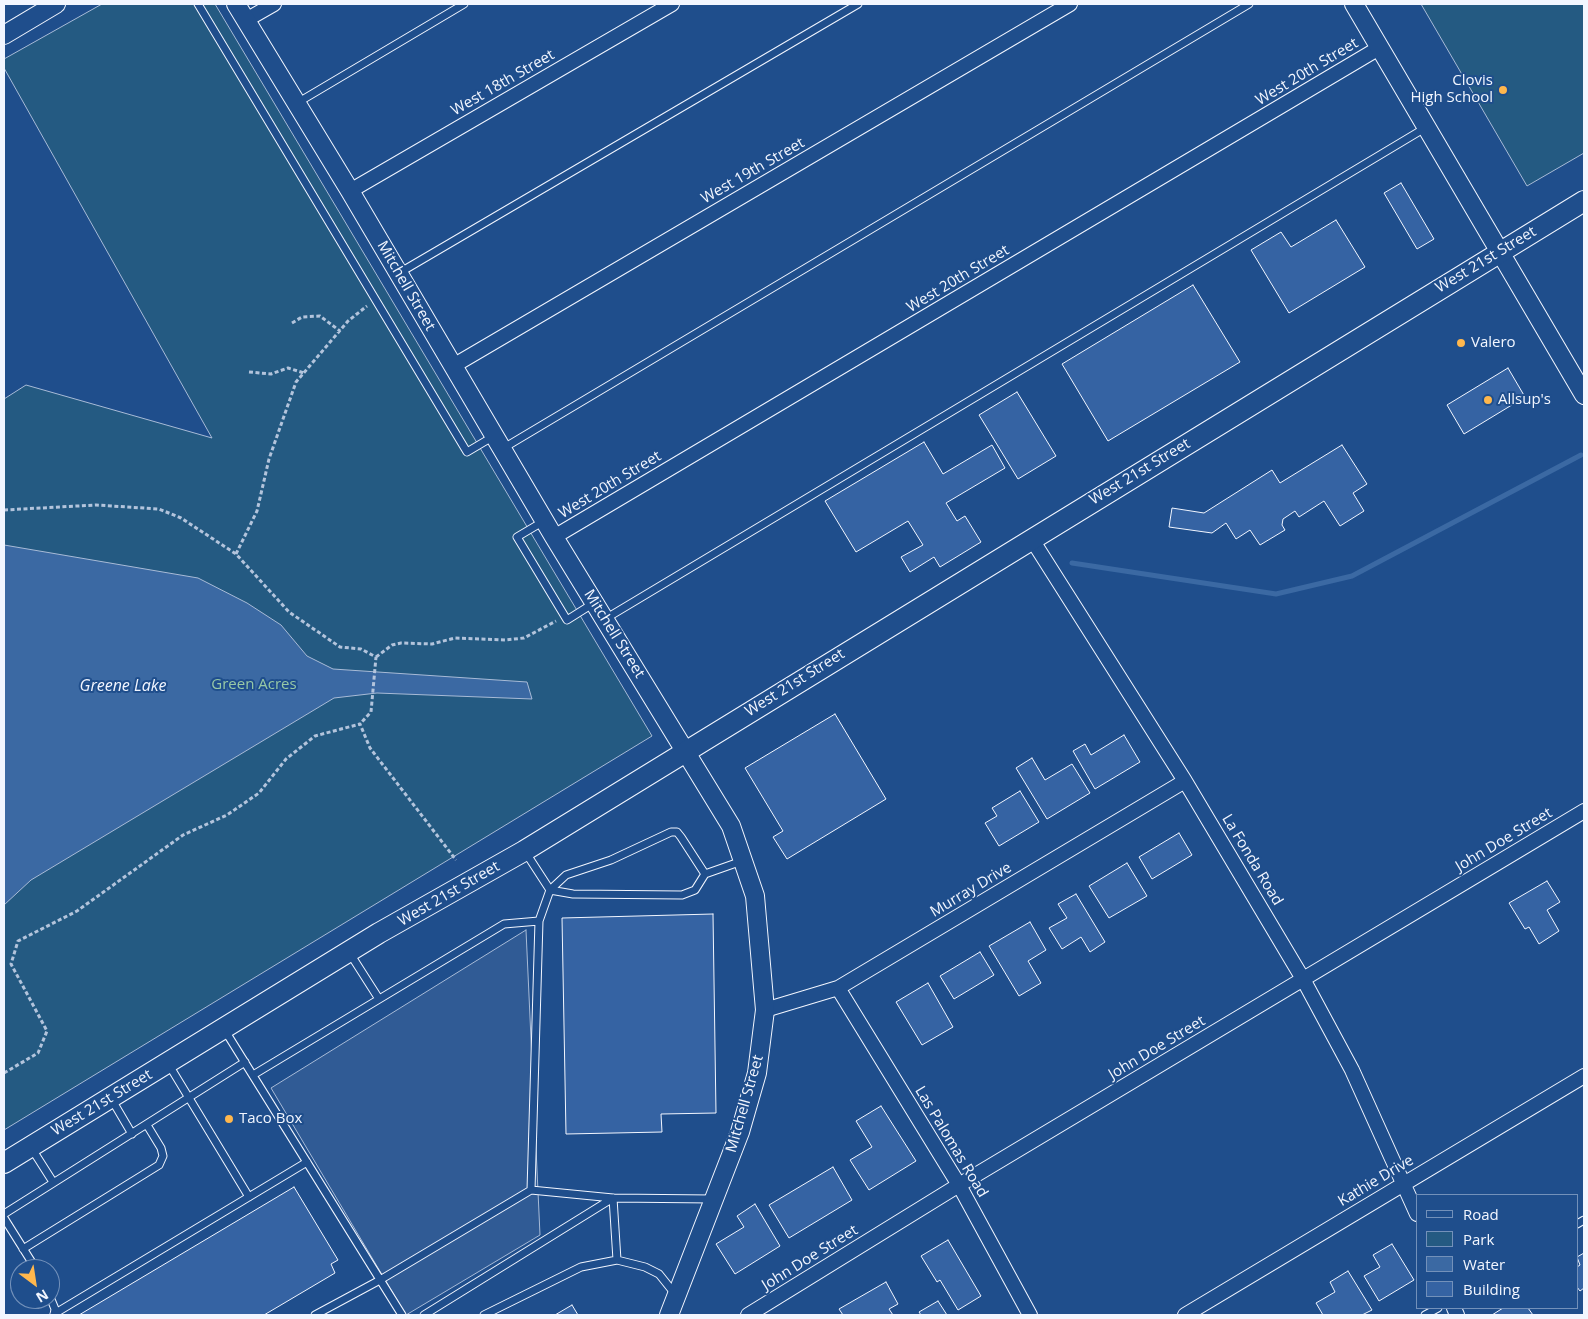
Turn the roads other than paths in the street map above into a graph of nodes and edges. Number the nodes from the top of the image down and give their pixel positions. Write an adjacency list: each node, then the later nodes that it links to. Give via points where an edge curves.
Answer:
1 (198, 4): 22 (lane, via 467,452)
2 (236, 4): 11 (street, Mitchell Street)
3 (274, 4): 11 (street)
4 (464, 4): 14 (lane)
5 (672, 4): 16 (street, West 18th Street)
6 (858, 4): 19 (lane)
7 (1070, 4): 20 (street, West 19th Street)
8 (1250, 4): 22 (lane)
9 (1354, 4): 13 (street)
10 (45, 6): 12 (street)
11 (246, 20): 14 (street, Mitchell Street)
12 (4, 35)
13 (1379, 48): 15 (street); 24 (street, West 20th Street)
14 (297, 103): 16 (street, Mitchell Street)
15 (1426, 128): 18 (street); 27 (lane)
16 (350, 191): 19 (street, Mitchell Street)
17 (1584, 201): 18 (main road, West 21st Street)
18 (1498, 252): 21 (street); 25 (main road, West 21st Street)
19 (399, 274): 20 (street, Mitchell Street)
20 (453, 366): 22 (street, Mitchell Street)
21 (1584, 395)
22 (498, 442): 23 (street, Mitchell Street)
23 (544, 521): 24 (street, Mitchell Street); 26 (lane, via 517,537 567,620)
24 (554, 537): 26 (street, Mitchell Street)
25 (1031, 538): 28 (main road, West 21st Street); 29 (street, La Fonda Road)
26 (595, 603): 27 (street, Mitchell Street)
27 (605, 620): 28 (street, Mitchell Street)
28 (685, 750): 31 (main road, West 21st Street); 32 (street, Mitchell Street, via 730,826)
29 (1185, 780): 37 (street, La Fonda Road); 38 (street, Murray Drive)
30 (1584, 811): 37 (street, John Doe Street)
31 (524, 851): 34 (lane); 36 (main road, West 21st Street)
32 (743, 861): 33 (lane); 40 (street, Mitchell Street, via 755,896)
33 (705, 874): 34 (lane, via 696,890 682,895 573,894); 34 (lane, via 677,832 671,832 611,860 566,875)
34 (550, 890): 35 (lane)
35 (539, 921): 39 (lane, via 504,924); 56 (lane)
36 (349, 952): 39 (lane); 41 (main road, West 21st Street)
37 (1303, 979): 54 (street, La Fonda Road, via 1352,1070); 55 (street, John Doe Street)
38 (838, 988): 40 (street, Murray Drive); 55 (street, Las Palomas Road)
39 (379, 999): 44 (lane)
40 (765, 1010): 59 (street, Mitchell Street, via 757,1073 740,1132)
41 (224, 1028): 42 (lane); 43 (main road, West 21st Street)
42 (245, 1062): 44 (lane); 47 (lane)
43 (167, 1063): 46 (main road, West 21st Street); 47 (lane)
44 (253, 1075): 51 (lane)
45 (1584, 1076): 54 (street, Kathie Drive)
46 (110, 1097): 49 (lane); 50 (main road, West 21st Street)
47 (188, 1098): 48 (lane); 57 (lane)
48 (147, 1125): 49 (lane); 63 (lane, via 161,1148 160,1165)
49 (132, 1134): 53 (lane)
50 (31, 1146): 52 (main road, West 21st Street); 53 (lane)
51 (307, 1162): 57 (lane); 66 (lane)
52 (4, 1163)
53 (53, 1182): 61 (lane)
54 (1404, 1183): 60 (street, La Fonda Road); 77 (street, Kathie Drive)
55 (959, 1185): 75 (street, John Doe Street); 76 (street, Las Palomas Road)
56 (530, 1190): 58 (lane); 66 (lane)
57 (249, 1197): 69 (lane)
58 (612, 1198): 59 (lane); 65 (lane); 72 (lane)
59 (714, 1199): 67 (street, Mitchell Street)
60 (1416, 1212)
61 (4, 1214)
62 (4, 1218): 63 (lane)
63 (24, 1249): 64 (lane)
64 (30, 1259)
65 (617, 1260): 67 (lane, via 659,1274); 73 (lane, via 581,1267)
66 (380, 1280): 70 (lane); 71 (lane)
67 (675, 1295): 74 (street, Mitchell Street)
68 (1436, 1309): 78 (lane)
69 (54, 1315)
70 (315, 1315)
71 (402, 1315)
72 (424, 1315)
73 (484, 1315)
74 (670, 1315)
75 (748, 1315)
76 (1030, 1315)
77 (1184, 1315)
78 (1425, 1315)

